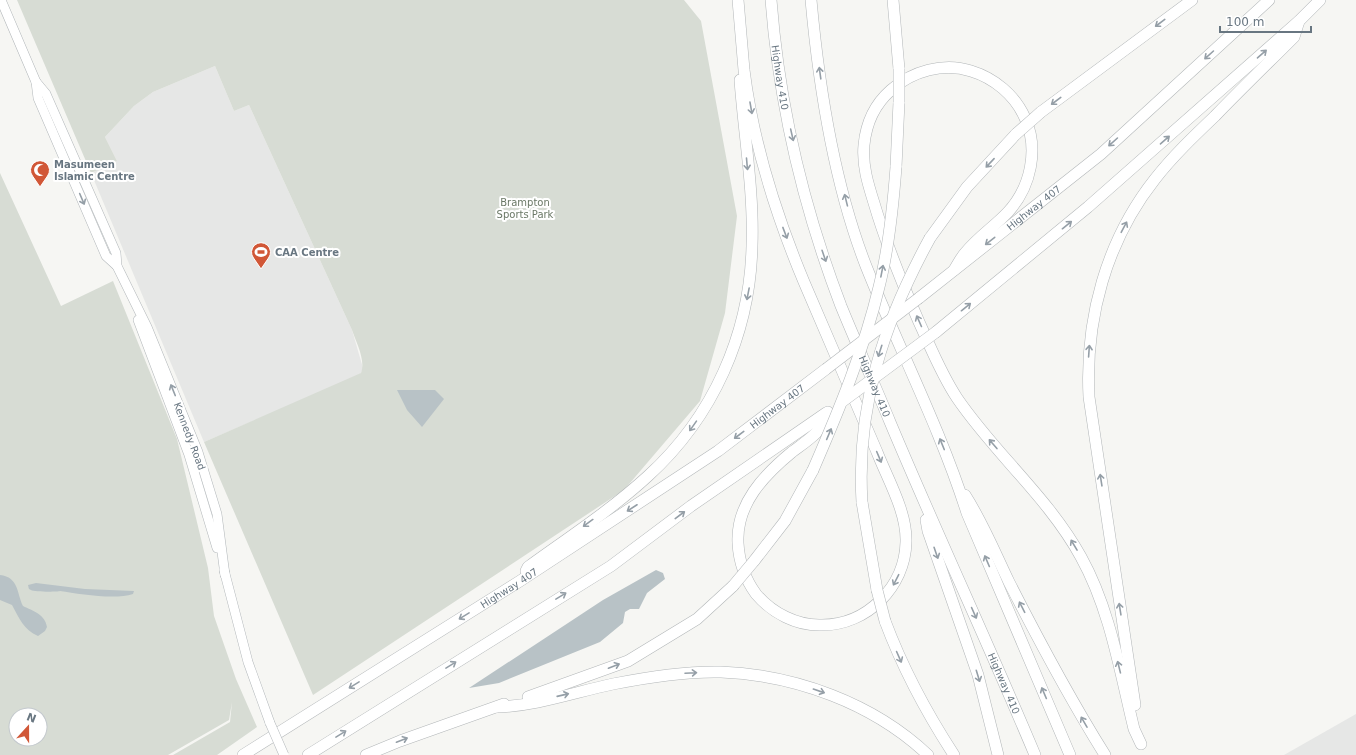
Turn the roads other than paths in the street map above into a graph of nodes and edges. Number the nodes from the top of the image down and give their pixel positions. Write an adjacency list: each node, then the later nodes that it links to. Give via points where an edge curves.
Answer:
1 (1, 0): 19 (main road, Kennedy Road, bridge, via 36,82 46,94 116,253 117,266 147,327 198,452 217,514 225,575 248,662)
2 (734, 0): 15 (highway, one-way to 15, via 752,218 748,292 734,346 704,410 670,454 630,492 528,567)
3 (738, 0): 12 (highway, one-way to 12, via 744,72 768,182 804,281 900,508 905,530 906,542 902,565 893,586 878,604 855,618 818,626 780,614 759,597 744,574 739,558 737,531 744,508 758,486 781,462 816,433)
4 (771, 0): 14 (highway, Highway 410, one-way to 14, via 788,118 803,186 821,247 841,306)
5 (811, 0): 13 (highway, one-way to 5, via 923,396 866,266 849,212 824,101)
6 (893, 0): 16 (highway, one-way to 6, bridge, via 628,661 697,619 733,586 785,521 813,470 849,385 879,286 888,242 896,167 899,69)
7 (1192, 0): 23 (highway, one-way to 23, bridge, via 1041,112 1016,134 967,188 930,238 899,298 876,362 864,425 860,483 877,590 885,621 918,697)
8 (1269, 0): 11 (highway, Highway 407, one-way to 11, via 1101,154)
9 (1320, 0): 10 (highway)
10 (1299, 21): 12 (highway, one-way to 10, bridge, via 936,332 1088,207); 17 (highway, one-way to 10, via 1089,397 1089,347 1098,294 1119,238 1154,180 1294,37)
11 (954, 270): 15 (highway, Highway 407, one-way to 15, bridge, via 718,451); 17 (highway, one-way to 11, via 1134,729 1110,630 1082,559 1044,502 978,426 948,383 894,264 868,184 864,147 874,111 888,93 901,82 914,75 943,68 959,68 974,72 1004,89 1021,110 1030,129 1032,147 1032,163 1018,197 1009,211 965,252)
12 (828, 412): 20 (highway, one-way to 12, via 611,566 691,506)
13 (956, 480): 26 (highway, one-way to 13, via 967,513); 27 (highway, one-way to 13, via 1041,644 979,516)
14 (923, 501): 24 (highway, one-way to 24, via 928,531 978,675); 25 (highway, Highway 410, one-way to 25)
15 (520, 581): 18 (highway, Highway 407, one-way to 18)
16 (497, 707): 21 (highway, one-way to 16, via 400,740); 22 (highway, one-way to 22, via 514,706 612,684 663,676 720,672 759,676 816,690 862,710 892,727)
17 (1142, 750)
18 (243, 755)
19 (284, 755)
20 (308, 755)
21 (366, 755)
22 (928, 755)
23 (954, 755)
24 (998, 755)
25 (1035, 755)
26 (1070, 755)
27 (1105, 755)

